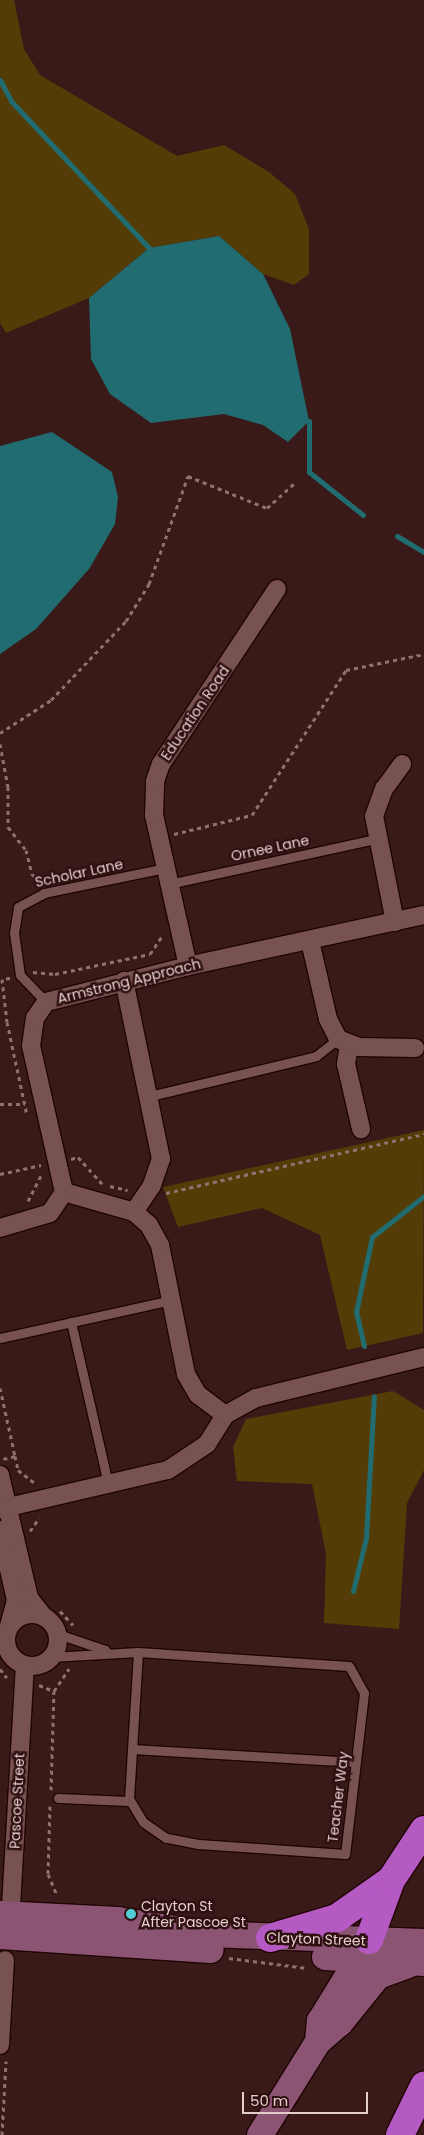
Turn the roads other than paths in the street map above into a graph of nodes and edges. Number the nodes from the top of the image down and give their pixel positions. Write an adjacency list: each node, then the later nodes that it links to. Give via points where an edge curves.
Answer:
1 (277, 589): 4 (street, Education Road, via 161,764 152,804)
2 (402, 764): 3 (street, via 384,789 374,816)
3 (376, 838): 4 (lane, Ornee Lane); 6 (street)
4 (168, 876): 8 (street, Education Road); 10 (lane, Scholar Lane, via 44,893 18,907 14,933 20,975)
5 (424, 916): 6 (street, Armstrong Approach)
6 (396, 922): 7 (street, Armstrong Approach)
7 (310, 942): 8 (street, Armstrong Approach); 11 (street, via 328,1019)
8 (188, 966): 9 (street, Armstrong Approach)
9 (124, 981): 10 (street, Armstrong Approach); 13 (street)
10 (46, 1002): 15 (street, Armstrong Approach, via 35,1018 31,1046)
11 (344, 1042): 12 (street); 13 (lane, via 316,1056); 14 (street)
12 (415, 1048)
13 (150, 1096): 16 (street, via 161,1159 146,1194)
14 (360, 1129)
15 (64, 1192): 16 (street); 17 (street, via 50,1213)
16 (134, 1212): 18 (street, via 149,1224 160,1244)
17 (0, 1228)
18 (171, 1300): 19 (lane); 22 (street, via 186,1374 198,1395)
19 (71, 1322): 20 (lane); 24 (lane)
20 (0, 1338)
21 (424, 1357): 22 (street, via 256,1398)
22 (225, 1415): 24 (street, via 206,1444 190,1459 168,1470)
23 (0, 1475): 25 (street)
24 (108, 1483): 25 (street)
25 (4, 1508): 27 (street, via 29,1598)
26 (0, 1530): 28 (street, via 16,1600)
27 (49, 1610): 28 (street, via 23,1615); 29 (street)
28 (9, 1627): 31 (street)
29 (58, 1634): 30 (lane); 33 (street)
30 (110, 1651): 32 (lane, Teacher Way); 33 (lane, Teacher Way)
31 (5, 1652): 34 (street)
32 (138, 1652): 35 (lane); 36 (lane, Teacher Way, via 349,1666 364,1693)
33 (51, 1657): 34 (street)
34 (29, 1665): 41 (street, Pascoe Street)
35 (132, 1749): 36 (lane); 38 (lane)
36 (356, 1762): 38 (lane, Teacher Way, via 345,1854 166,1838 143,1822)
37 (58, 1798): 38 (lane)
38 (129, 1801)
39 (424, 1830): 40 (highway)
40 (391, 1880): 42 (highway, via 337,1918); 43 (highway)
41 (9, 1929): 42 (main road, Clayton Street); 43 (main road, Clayton Street); 46 (street, Pascoe Street)
42 (270, 1938): 43 (main road, Clayton Street)
43 (364, 1950): 44 (main road, Clayton Street); 45 (main road, via 320,2020)
44 (421, 1956): 45 (main road, via 378,1976 340,2023)
45 (318, 2042): 48 (main road)
46 (0, 2045)
47 (424, 2086): 49 (highway)
48 (260, 2135)
49 (400, 2135)

